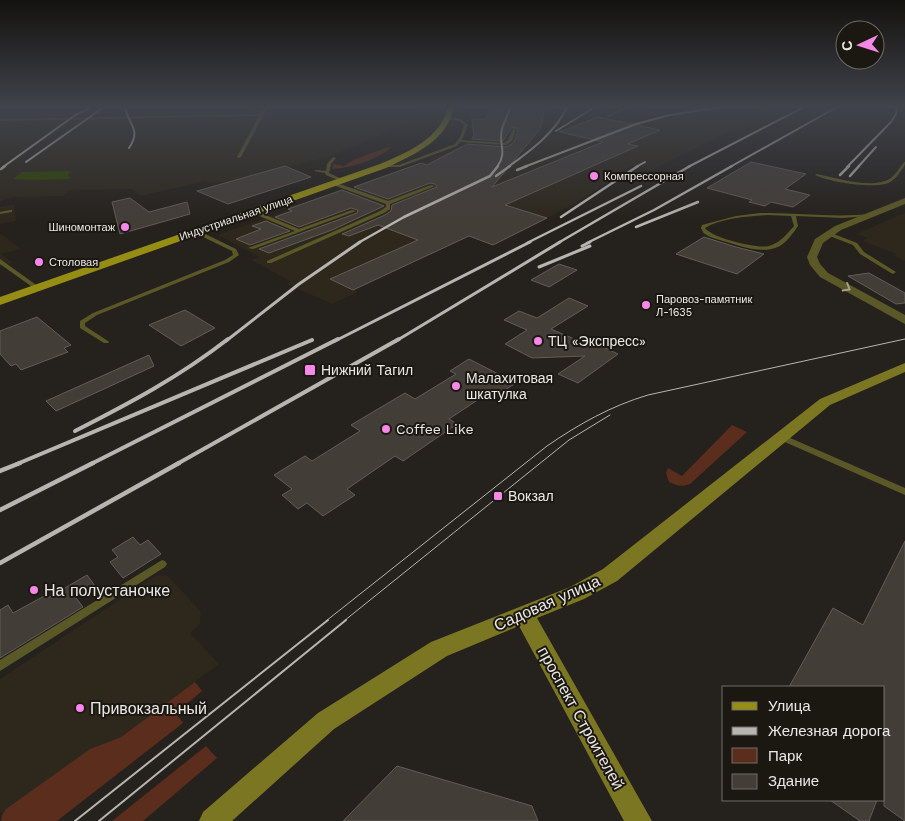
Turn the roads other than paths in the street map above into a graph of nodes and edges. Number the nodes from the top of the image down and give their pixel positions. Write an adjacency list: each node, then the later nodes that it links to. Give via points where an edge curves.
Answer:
1 (245, 145): 4 (lane)
2 (420, 145): 7 (main road, Индустриальная улица)
3 (454, 145): 7 (lane, via 405,165)
4 (239, 157)
5 (334, 158): 9 (lane)
6 (905, 164): 10 (lane, via 892,179 874,184)
7 (382, 166): 11 (main road, Индустриальная улица)
8 (316, 171): 9 (lane)
9 (326, 172): 11 (lane)
10 (817, 175)
11 (339, 182): 14 (lane); 17 (main road, Индустриальная улица)
12 (433, 186): 14 (lane)
13 (905, 201): 20 (street)
14 (388, 204): 25 (lane, via 382,212)
15 (10, 211): 18 (lane)
16 (354, 211): 21 (lane)
17 (254, 212): 21 (lane); 22 (main road, Индустриальная улица)
18 (0, 213)
19 (793, 214): 19 (lane, via 749,215 722,220 703,228 712,236 769,249 791,234 796,226); 20 (lane)
20 (870, 215): 23 (street)
21 (299, 231): 24 (lane)
22 (197, 232): 28 (main road, Индустриальная улица); 31 (lane, via 234,250 236,254 227,261 82,322 82,327)
23 (829, 234): 27 (lane, via 855,244 862,253); 30 (street, one-way to 30, via 819,241 812,257 824,275)
24 (251, 248)
25 (269, 262)
26 (1, 263): 28 (lane)
27 (892, 272)
28 (37, 288): 29 (main road, Индустриальная улица)
29 (0, 301)
30 (905, 320)
31 (106, 342)
32 (905, 367): 33 (main road, Садовая улица, via 825,402)
33 (781, 437): 34 (lane); 36 (main road, Садовая улица, via 610,575)
34 (905, 492)
35 (162, 564): 37 (lane)
36 (524, 615): 38 (main road, Садовая улица, via 439,649 326,721); 39 (main road, проспект Строителей)
37 (0, 666)
38 (212, 821)
39 (639, 821)

